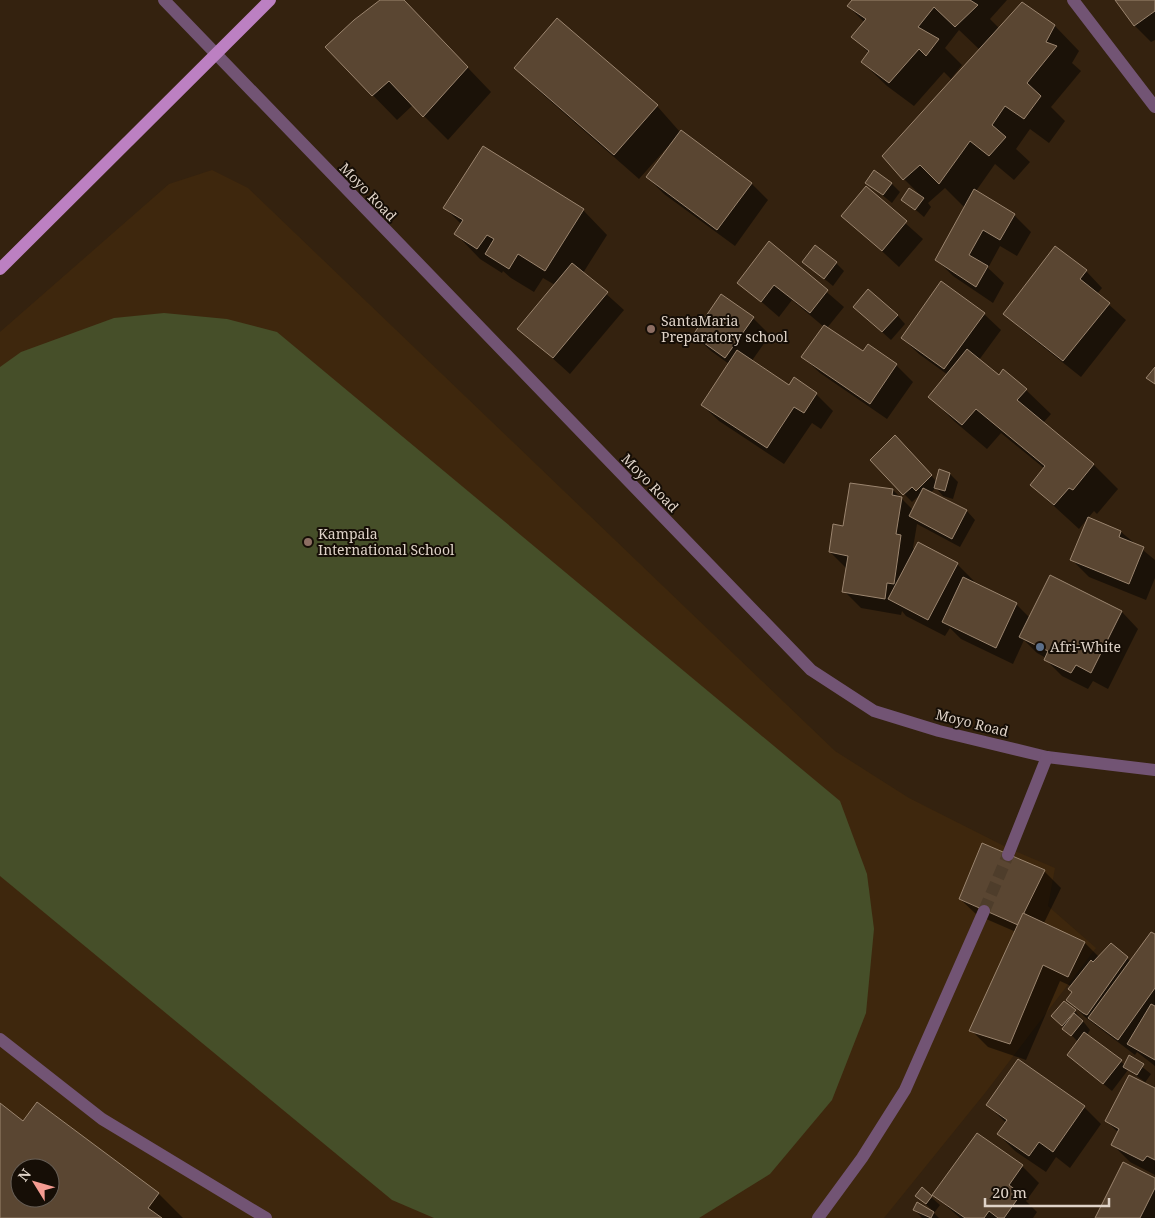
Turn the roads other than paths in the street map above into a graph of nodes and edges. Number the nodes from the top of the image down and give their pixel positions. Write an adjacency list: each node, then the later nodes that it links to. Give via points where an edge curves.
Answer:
1 (164, 0): 4 (street, Moyo Road)
2 (270, 0): 4 (main road)
3 (1074, 0): 5 (street)
4 (215, 55): 6 (main road); 7 (street, Moyo Road, via 811,670 874,711 939,731)
5 (1155, 107)
6 (0, 270)
7 (1047, 757): 8 (street, Moyo Road); 9 (street)
8 (1155, 770)
9 (1008, 855)
10 (984, 910): 13 (street, via 905,1090 862,1158)
11 (0, 1039): 12 (street, via 102,1119)
12 (266, 1218)
13 (818, 1218)

